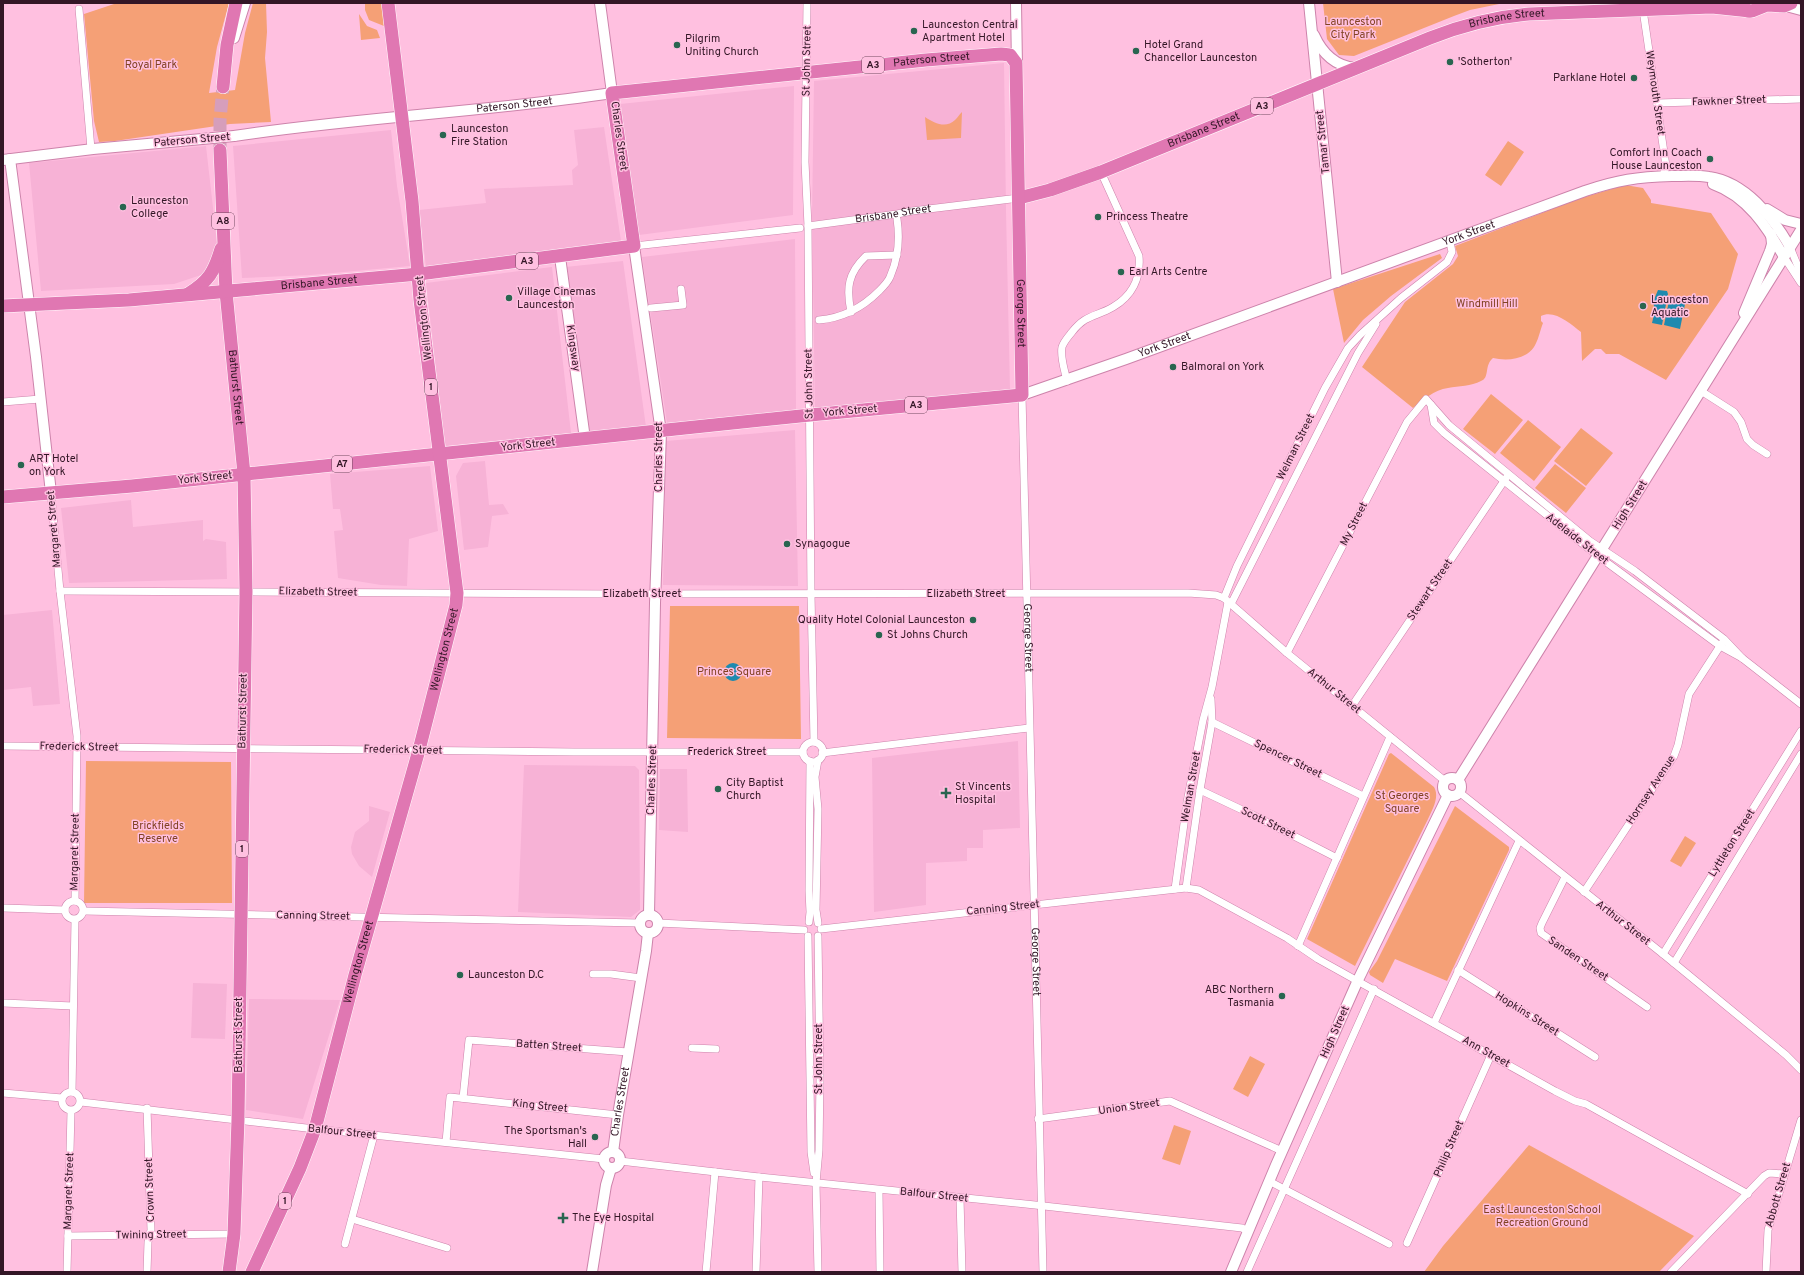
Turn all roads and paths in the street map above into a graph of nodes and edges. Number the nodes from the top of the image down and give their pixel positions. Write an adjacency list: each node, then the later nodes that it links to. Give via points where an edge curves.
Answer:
1 (236, 3): 21 (highway)
2 (245, 3): 21 (street)
3 (388, 3): 25 (highway, Wellington Street)
4 (600, 3): 22 (street, Charles Street)
5 (807, 3): 19 (street, St John Street)
6 (1016, 3): 15 (street, George Street)
7 (1309, 3): 14 (street, Tamar Street)
8 (1789, 4): 10 (highway, A3); 13 (street)
9 (1718, 5): 10 (highway, Brisbane Street / A3); 12 (highway, Brisbane Street / A3)
10 (1746, 7)
11 (79, 9): 26 (street)
12 (1643, 10): 18 (highway, Brisbane Street / A3, via 1529,14 1490,19 1447,31); 24 (street, Weymouth Street)
13 (1801, 10)
14 (1312, 30): 18 (street, via 1328,56 1340,65); 20 (street, Tamar Street)
15 (1016, 34): 16 (street, via 1012,46); 17 (street, George Street)
16 (1001, 54): 17 (highway, via 1012,57); 19 (highway, Paterson Street / A3)
17 (1017, 68): 31 (highway, George Street)
18 (1355, 68): 20 (highway, Brisbane Street / A3)
19 (807, 72): 22 (highway, Paterson Street / A3); 35 (street, St John Street, via 805,162)
20 (1318, 84): 29 (highway, Brisbane Street / A3); 48 (street, Tamar Street)
21 (222, 87)
22 (612, 93): 25 (street, Paterson Street); 41 (highway, Charles Street)
23 (1801, 98): 24 (street, Fawkner Street)
24 (1657, 103): 30 (street, Weymouth Street, via 1666,166)
25 (401, 117): 26 (street, Paterson Street, bridge); 46 (highway, Wellington Street)
26 (91, 149): 28 (street, Paterson Street)
27 (220, 150): 39 (highway, Bathurst Street / A8)
28 (7, 159): 53 (street, Margaret Street)
29 (1101, 172): 31 (highway, Brisbane Street / A3); 60 (street, via 1139,256 1138,280 1127,296 1112,308 1086,318 1064,341 1062,355)
30 (1663, 176): 32 (street, York Street, via 1698,176 1720,180); 38 (street, York Street, via 1722,187 1755,213); 40 (street, York Street, via 1638,177 1602,186)
31 (1019, 198): 35 (street, Brisbane Street); 62 (highway, George Street)
32 (1752, 199): 34 (street, via 1785,220); 42 (street, York Street, via 1772,218)
33 (897, 219): 43 (street)
34 (1801, 224)
35 (808, 226): 66 (street, St John Street)
36 (800, 228): 41 (street)
37 (1801, 230): 42 (street, High Street)
38 (1770, 233): 44 (street, York Street); 59 (street, via 1770,251)
39 (224, 240): 51 (highway, Bathurst Street / A8); 52 (highway, via 212,274 200,287)
40 (1450, 242): 48 (street, York Street); 56 (street, Welman Street, via 1452,252 1447,262)
41 (634, 246): 45 (highway, Brisbane Street / A3); 68 (street, Charles Street)
42 (1790, 247): 44 (street, High Street); 47 (street)
43 (897, 255): 57 (street, via 888,281 867,302); 57 (street, via 866,256 862,260 850,276)
44 (1784, 256): 49 (street); 59 (street, High Street)
45 (560, 257): 46 (highway, Brisbane Street / A3); 71 (street, Kingsway)
46 (419, 274): 51 (highway, Brisbane Street / A3); 74 (highway, Wellington Street / 1, via 420,300)
47 (1801, 274)
48 (1337, 282): 60 (street, York Street)
49 (1801, 282)
50 (681, 289): 55 (street, via 683,305)
51 (226, 292): 52 (highway, Brisbane Street); 77 (highway, Bathurst Street / 1)
52 (187, 295): 53 (highway, Brisbane Street)
53 (29, 304): 54 (highway, Brisbane Street); 63 (street, Margaret Street)
54 (3, 306)
55 (652, 308)
56 (1388, 309): 97 (street, Welman Street, via 1358,353); 97 (street, Welman Street, via 1354,340 1325,388 1237,566)
57 (851, 312): 58 (street, via 836,318)
58 (819, 320)
59 (1736, 333): 61 (street, High Street)
60 (1067, 381): 62 (street, York Street)
61 (1702, 391): 75 (street, via 1734,412 1742,422 1747,439); 86 (street, High Street)
62 (1022, 395): 66 (highway, York Street / A3); 95 (street, George Street)
63 (40, 399): 64 (street); 80 (street, Margaret Street)
64 (3, 402)
65 (1428, 402): 67 (street, Adelaide Street); 69 (street, Adelaide Street, via 1434,423); 104 (street, My Street, via 1407,422)
66 (810, 415): 68 (highway, York Street / A3); 94 (street, St John Street)
67 (1449, 426): 69 (street); 70 (street, Adelaide Street)
68 (661, 432): 71 (highway, York Street / A3); 93 (street, Charles Street)
69 (1444, 433): 72 (street, Adelaide Street)
70 (1460, 434): 72 (street); 73 (street, Adelaide Street)
71 (585, 439): 74 (highway, York Street / A3)
72 (1454, 441): 76 (street, Adelaide Street)
73 (1478, 449): 76 (street); 78 (street, Adelaide Street)
74 (440, 454): 77 (highway, York Street / A7); 91 (highway, Wellington Street / 1)
75 (1767, 454)
76 (1472, 456): 79 (street, Adelaide Street)
77 (244, 474): 80 (highway, York Street / A7); 90 (highway, Bathurst Street / 1)
78 (1509, 474): 79 (street, Stewart Street); 82 (street, Adelaide Street)
79 (1504, 481): 83 (street, Adelaide Street); 108 (street, Stewart Street)
80 (51, 493): 81 (highway, York Street / A7); 89 (street, Margaret Street)
81 (4, 498)
82 (1560, 516): 83 (street); 84 (street, Adelaide Street)
83 (1555, 522): 85 (street, Adelaide Street)
84 (1590, 541): 85 (street); 86 (street, Adelaide Street)
85 (1587, 548): 86 (street, Adelaide Street)
86 (1600, 552): 87 (street, Adelaide Street); 88 (street, Adelaide Street); 124 (street, High Street)
87 (1635, 571): 88 (street); 92 (street, Adelaide Street)
88 (1630, 578): 96 (street, Adelaide Street)
89 (60, 591): 90 (street, Elizabeth Street); 115 (street, Margaret Street)
90 (246, 591): 91 (street, Elizabeth Street); 116 (highway, Bathurst Street / 1)
91 (457, 593): 93 (street, Elizabeth Street); 117 (highway, Wellington Street / 1, via 452,624)
92 (1664, 593): 96 (street); 98 (street, Adelaide Street)
93 (655, 594): 94 (street, Elizabeth Street); 118 (street, Charles Street)
94 (811, 594): 95 (street, Elizabeth Street); 113 (street, St John Street)
95 (1026, 594): 97 (street, Elizabeth Street, via 1188,593 1216,595); 110 (street, George Street)
96 (1659, 600): 99 (street, Adelaide Street)
97 (1228, 601): 104 (street, Arthur Street); 106 (street, Welman Street)
98 (1686, 610): 99 (street); 100 (street, Adelaide Street)
99 (1681, 617): 101 (street, Adelaide Street)
100 (1705, 625): 101 (street); 102 (street, Adelaide Street)
101 (1700, 631): 103 (street, Adelaide Street)
102 (1724, 639): 103 (street, Hornsey Avenue); 105 (street, Adelaide Street)
103 (1720, 646): 105 (street, Adelaide Street); 143 (street, Hornsey Avenue, via 1690,694 1674,756)
104 (1287, 653): 108 (street, Arthur Street)
105 (1742, 658): 107 (street, Adelaide Street)
106 (1212, 687): 109 (street, Welman Street); 142 (street, Welman Street, via 1187,802)
107 (1801, 704)
108 (1352, 706): 112 (street, Arthur Street)
109 (1212, 722): 126 (street, Welman Street); 129 (street, Spencer Street)
110 (1029, 728): 120 (street); 145 (street, George Street)
111 (1801, 731): 160 (street, Lyttleton Street)
112 (1390, 737): 125 (street, Arthur Street); 129 (street)
113 (814, 742): 119 (street, via 805,746); 120 (street, via 819,745)
114 (3, 746): 115 (street, Frederick Street)
115 (77, 746): 116 (street, Frederick Street); 144 (street, Margaret Street)
116 (242, 748): 117 (street, Frederick Street); 149 (highway, Bathurst Street / 1)
117 (419, 750): 118 (street, Frederick Street); 151 (highway, Wellington Street / 1)
118 (652, 751): 119 (street, Frederick Street); 150 (street, Charles Street)
119 (803, 752): 123 (street, via 805,758)
120 (822, 753): 122 (street)
121 (1801, 754): 163 (street, Lyttleton Street)
122 (818, 760): 123 (street); 130 (street, St John Street, via 815,777)
123 (810, 761): 131 (street)
124 (1458, 780): 125 (street, via 1450,778); 127 (street, via 1461,784)
125 (1445, 781): 128 (street, via 1443,788)
126 (1200, 790): 137 (street, Scott Street); 141 (street, Welman Street)
127 (1459, 792): 128 (street); 134 (street, Arthur Street)
128 (1448, 795): 167 (street, High Street)
129 (1363, 796): 137 (street)
130 (818, 809): 131 (street); 133 (street, St John Street)
131 (810, 810): 132 (street)
132 (809, 828): 133 (street); 135 (street)
133 (818, 829): 136 (street, St John Street)
134 (1519, 841): 138 (street, Arthur Street); 164 (street)
135 (809, 854): 136 (street); 139 (street)
136 (818, 854): 140 (street, St John Street)
137 (1336, 858): 159 (street)
138 (1565, 877): 143 (street, Arthur Street); 171 (street, Sanden Street, via 1542,923 1541,933)
139 (809, 885): 140 (street); 153 (street)
140 (817, 885): 156 (street, St John Street, via 816,910)
141 (1186, 888): 142 (street, Canning Street); 159 (street, Ann Street, via 1204,892)
142 (1175, 889): 145 (street, Canning Street)
143 (1584, 892): 160 (street, Arthur Street)
144 (75, 901): 147 (street, via 67,904); 148 (street, via 82,905)
145 (1033, 905): 156 (street, Canning Street); 194 (street, George Street)
146 (3, 908): 147 (street)
147 (65, 910): 152 (street, via 69,918)
148 (84, 911): 149 (street, Canning Street); 152 (street, via 82,916)
149 (242, 914): 151 (street, Canning Street); 193 (highway, Bathurst Street / 1)
150 (649, 914): 154 (street, via 641,918); 155 (street, via 656,918)
151 (372, 918): 154 (street, Canning Street); 196 (highway, Wellington Street / 1)
152 (75, 920): 170 (street)
153 (809, 922): 156 (street, via 814,921); 158 (street, via 805,925)
154 (639, 923): 157 (street, via 642,931)
155 (658, 923): 157 (street, via 655,931); 158 (street)
156 (819, 929): 158 (street, via 813,937); 162 (street, St John Street)
157 (648, 933): 166 (street, Charles Street)
158 (806, 933): 161 (street, St John Street)
159 (1298, 946): 167 (street, Ann Street)
160 (1663, 954): 163 (street, Arthur Street)
161 (809, 962): 162 (street); 173 (street, St John Street)
162 (818, 962): 174 (street, St John Street)
163 (1674, 962): 178 (street, Arthur Street)
164 (1458, 970): 172 (street); 180 (street, Hopkins Street)
165 (594, 974): 166 (street)
166 (641, 978): 177 (street, Charles Street)
167 (1358, 980): 168 (street, Ann Street); 199 (street, High Street)
168 (1374, 989): 172 (street, Ann Street); 209 (street, High Street)
169 (3, 1003): 170 (street)
170 (73, 1006): 185 (street)
171 (1647, 1007)
172 (1434, 1023): 179 (street, Ann Street)
173 (810, 1038): 174 (street); 183 (street, St John Street)
174 (820, 1038): 184 (street, St John Street)
175 (692, 1048): 176 (street)
176 (716, 1049)
177 (628, 1052): 188 (street, Batten Street, via 469,1040); 192 (street, Charles Street)
178 (1786, 1055): 181 (street, Arthur Street); 182 (street, Arthur Street)
179 (1492, 1056): 211 (street, Ann Street); 219 (street, Philip Street)
180 (1595, 1057)
181 (1801, 1062)
182 (1801, 1070)
183 (811, 1074): 184 (street); 208 (street, St John Street, via 811,1152)
184 (820, 1074): 208 (street, St John Street)
185 (72, 1092): 187 (street); 189 (street, via 77,1094)
186 (3, 1093): 187 (street)
187 (62, 1098): 191 (street, via 64,1107)
188 (463, 1098): 192 (street, King Street); 198 (street, via 450,1097)
189 (80, 1102): 190 (street, Balfour Street); 191 (street, via 77,1109)
190 (147, 1108): 193 (street, Balfour Street); 218 (street, Crown Street)
191 (71, 1111): 217 (street, Margaret Street)
192 (618, 1115): 200 (street, Charles Street)
193 (238, 1119): 196 (street, Balfour Street); 216 (highway, Bathurst Street / 1)
194 (1038, 1119): 199 (street, Union Street, via 1170,1101); 213 (street, George Street)
195 (1801, 1120): 205 (street, Abbott Street)
196 (315, 1129): 197 (street, Balfour Street); 226 (highway, Wellington Street / 1)
197 (374, 1135): 198 (street, Balfour Street); 214 (street)
198 (446, 1142): 201 (street, Balfour Street)
199 (1282, 1151): 207 (street, High Street)
200 (613, 1152): 201 (street, via 608,1153); 202 (street)
201 (604, 1159): 203 (street, via 605,1165)
202 (620, 1161): 203 (street, via 616,1167); 204 (street, Balfour Street)
203 (611, 1168): 227 (street)
204 (714, 1172): 206 (street, Balfour Street); 228 (street)
205 (1784, 1174): 211 (street, via 1769,1173); 237 (street, Abbott Street, via 1768,1230)
206 (759, 1177): 208 (street, Balfour Street); 229 (street)
207 (1269, 1181): 209 (street); 215 (street, High Street)
208 (816, 1183): 210 (street, Balfour Street); 230 (street, St John Street)
209 (1285, 1189): 221 (street); 235 (street, High Street)
210 (879, 1190): 212 (street, Balfour Street); 231 (street)
211 (1748, 1194): 236 (street)
212 (960, 1198): 213 (street, Balfour Street); 232 (street)
213 (1041, 1206): 215 (street, Balfour Street, via 1242,1228); 233 (street, George Street)
214 (352, 1219): 220 (street); 222 (street)
215 (1248, 1231): 234 (street, High Street)
216 (234, 1234): 218 (street, Twining Street); 225 (highway, Bathurst Street / 1)
217 (68, 1236): 218 (street, Twining Street); 223 (street, Margaret Street)
218 (150, 1236): 224 (street, Crown Street)
219 (1407, 1243)
220 (345, 1244)
221 (1389, 1244)
222 (447, 1248)
223 (67, 1272)
224 (147, 1272)
225 (229, 1272)
226 (252, 1272)
227 (592, 1272)
228 (706, 1272)
229 (756, 1272)
230 (818, 1272)
231 (880, 1272)
232 (962, 1272)
233 (1042, 1272)
234 (1231, 1272)
235 (1248, 1272)
236 (1671, 1272)
237 (1766, 1272)

